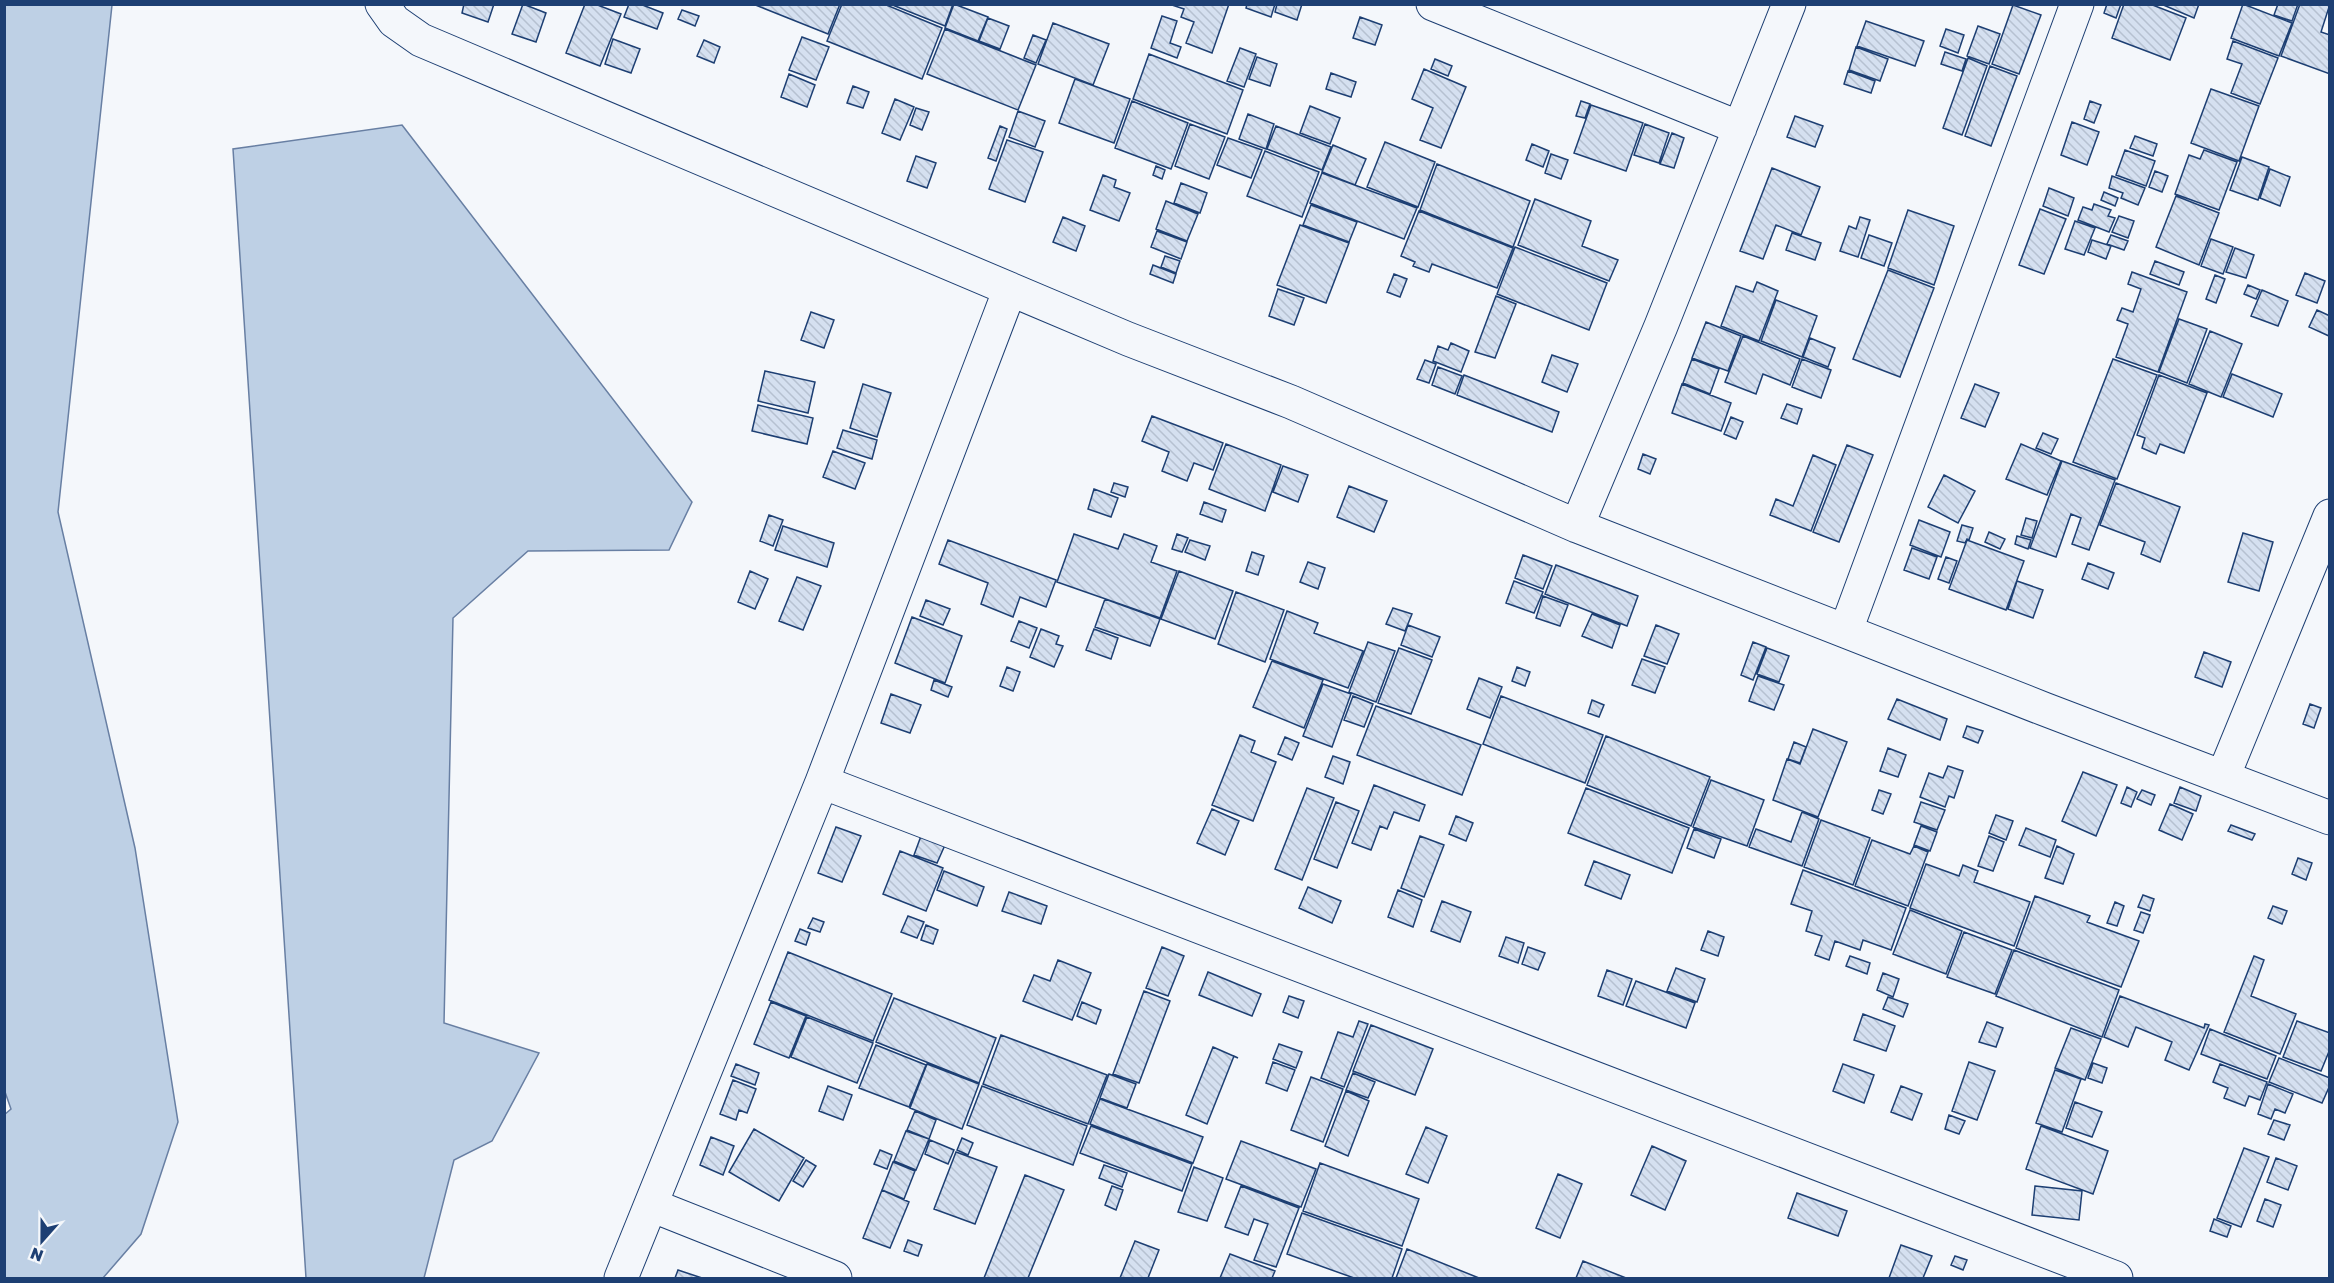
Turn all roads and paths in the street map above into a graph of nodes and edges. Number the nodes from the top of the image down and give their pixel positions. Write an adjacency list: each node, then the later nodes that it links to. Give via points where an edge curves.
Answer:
1 (382, 4): 6 (street, via 394,21 421,40)
2 (1433, 4): 5 (street)
3 (1789, 4): 5 (street)
4 (2077, 4): 9 (street)
5 (1740, 128): 8 (street)
6 (1010, 289): 8 (street, via 1291,402); 11 (street)
7 (2330, 516): 10 (street)
8 (1577, 525): 9 (street)
9 (1846, 630): 10 (street)
10 (2223, 777): 12 (street)
11 (822, 782): 13 (street); 16 (street)
12 (2330, 818)
13 (651, 1205): 14 (street); 15 (street)
14 (621, 1278)
15 (835, 1278)
16 (2116, 1278)

